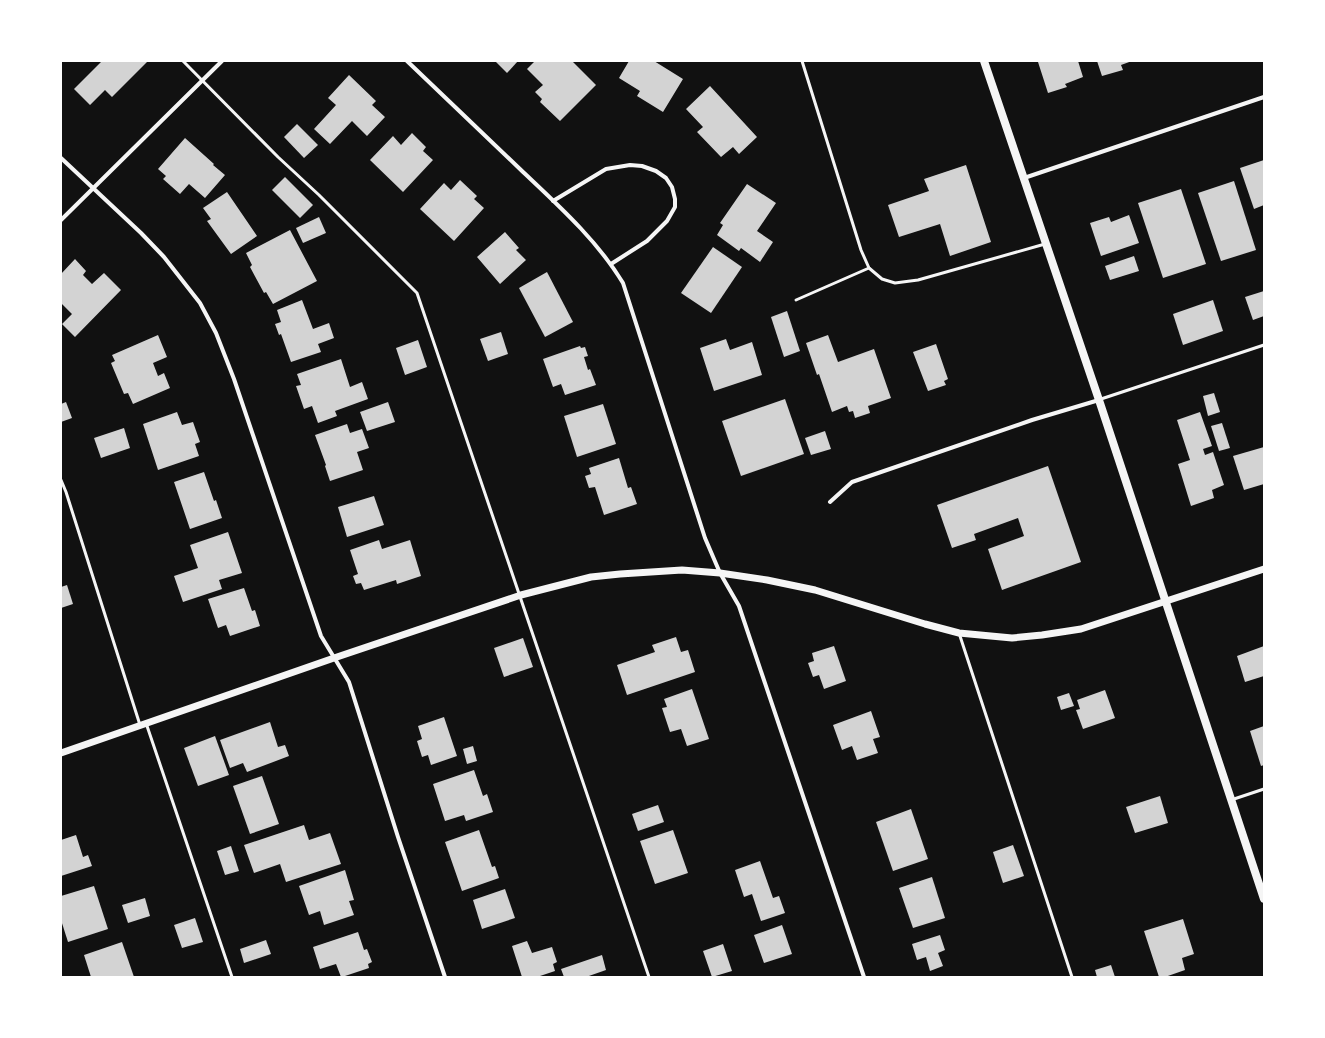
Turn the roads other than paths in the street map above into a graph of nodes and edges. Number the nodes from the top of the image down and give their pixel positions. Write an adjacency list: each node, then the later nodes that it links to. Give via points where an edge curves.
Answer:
1 (183, 61): 6 (lane)
2 (222, 61): 6 (street)
3 (406, 61): 11 (street)
4 (802, 61): 15 (lane, via 861,250)
5 (984, 61): 9 (main road)
6 (202, 80): 10 (street); 23 (lane, via 417,293)
7 (1264, 97): 9 (street)
8 (61, 158): 10 (street)
9 (1024, 178): 13 (main road)
10 (94, 188): 12 (street); 26 (street, via 164,257 200,303 216,333 321,636)
11 (553, 201): 14 (street); 14 (street, via 606,169 642,166 666,178 675,199 675,207 667,221 647,241)
12 (61, 220)
13 (1046, 243): 15 (lane, via 918,280 895,283 882,279); 18 (main road)
14 (611, 264): 22 (street, via 623,283 705,538)
15 (869, 268): 16 (lane)
16 (796, 300)
17 (1264, 345): 18 (lane)
18 (1099, 400): 20 (street, via 1032,420 852,482); 24 (main road)
19 (61, 480): 27 (lane)
20 (830, 502)
21 (1264, 569): 24 (street)
22 (720, 572): 23 (street, via 682,570 591,577); 25 (street, via 815,590); 35 (street, via 739,606)
23 (521, 595): 26 (street); 34 (lane)
24 (1165, 601): 25 (street, via 1081,629 1042,636 1012,638); 30 (main road)
25 (959, 632): 36 (lane)
26 (334, 658): 27 (street); 33 (street, via 349,682)
27 (143, 725): 28 (street); 32 (lane)
28 (61, 753)
29 (1264, 789): 30 (lane)
30 (1231, 800): 31 (main road)
31 (1264, 899)
32 (232, 977)
33 (445, 977)
34 (649, 977)
35 (864, 977)
36 (1072, 977)

